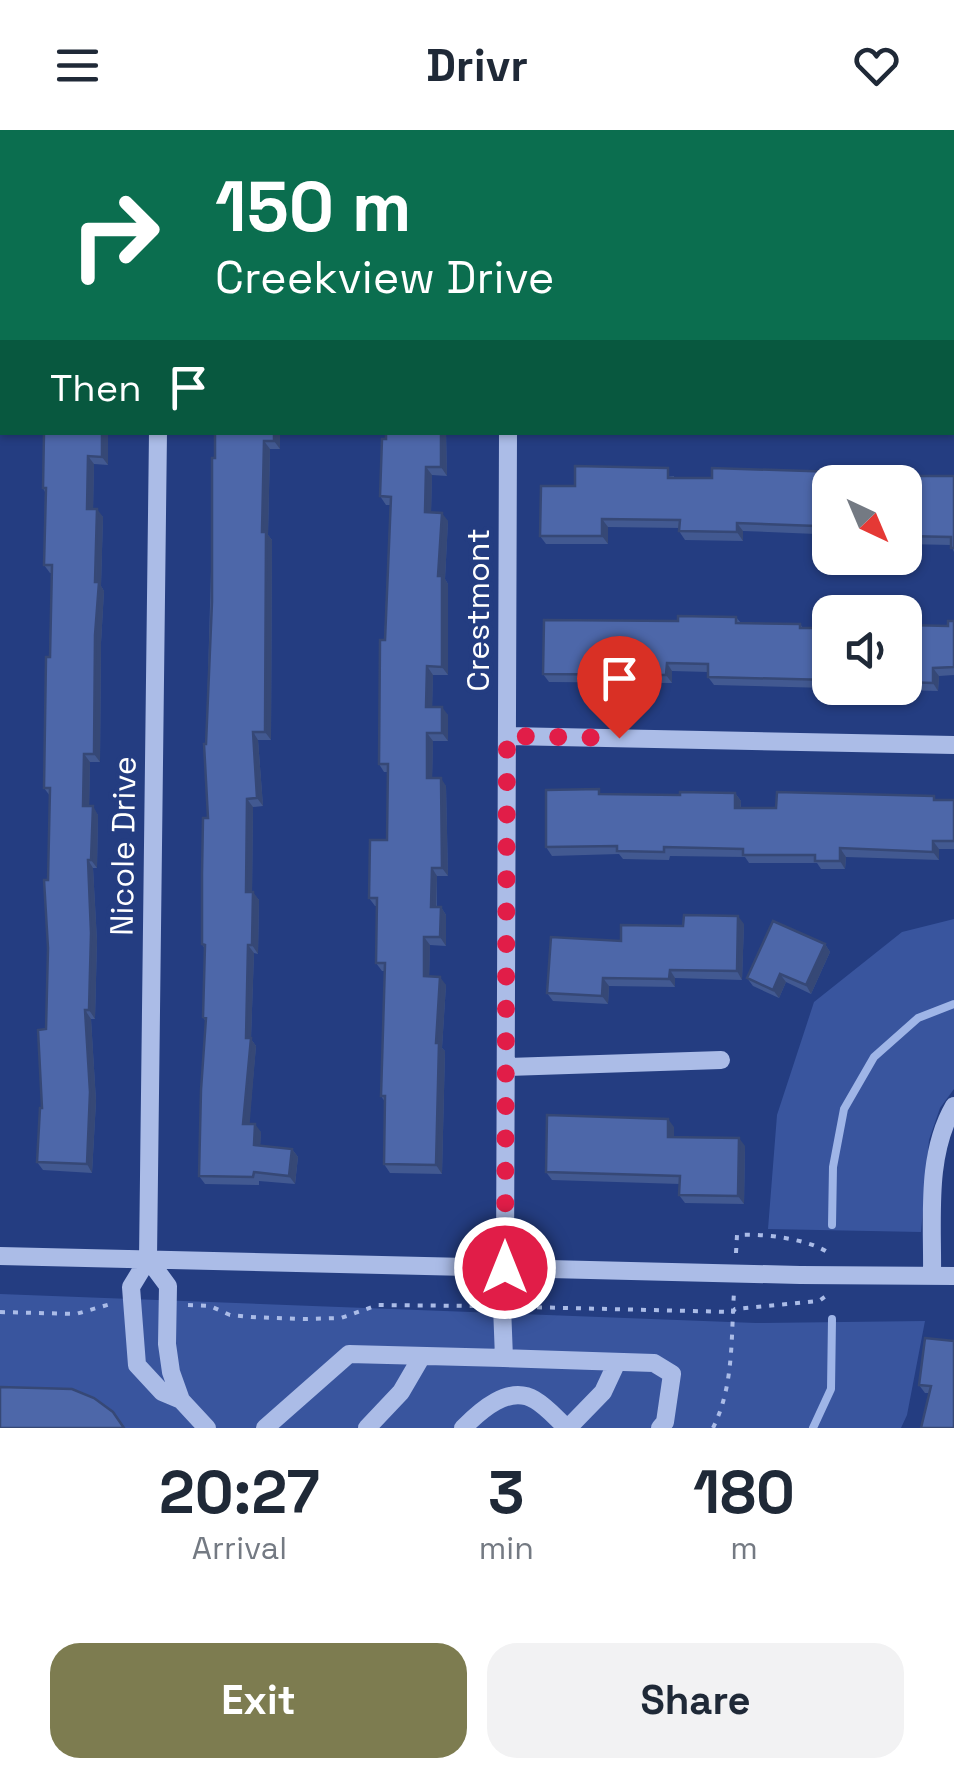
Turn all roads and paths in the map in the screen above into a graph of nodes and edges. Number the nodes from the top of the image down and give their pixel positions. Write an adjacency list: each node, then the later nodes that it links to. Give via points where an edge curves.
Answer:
1 (158, 435): 10 (street, Nicole Drive)
2 (508, 435): 3 (street, Crestmont)
3 (507, 736): 4 (street); 6 (street, Crestmont)
4 (954, 745)
5 (721, 1060): 6 (street)
6 (506, 1067): 11 (street, Crestmont)
7 (954, 1106): 13 (street, via 934,1173)
8 (737, 1235): 12 (path, via 820,1246)
9 (0, 1256): 10 (street)
10 (148, 1260): 11 (street); 15 (street, via 131,1287); 16 (street, via 168,1286)
11 (505, 1268): 12 (street); 17 (street, Crestmont)
12 (856, 1274): 13 (street); 19 (path, via 819,1301)
13 (932, 1276): 14 (street)
14 (954, 1276)
15 (132, 1302): 18 (path, via 76,1314); 23 (street, via 137,1365 162,1392)
16 (168, 1304): 17 (path, via 210,1306 251,1318 340,1318 378,1306); 23 (street, via 167,1344)
17 (502, 1306): 19 (path); 21 (street, Crestmont)
18 (0, 1312)
19 (733, 1312): 30 (path, via 728,1382)
20 (422, 1356): 21 (street); 25 (street, via 349,1354); 26 (street, via 401,1392)
21 (504, 1358): 22 (street)
22 (617, 1362): 28 (street, via 602,1392); 29 (street, via 654,1364 672,1374)
23 (181, 1400): 24 (street)
24 (207, 1428)
25 (265, 1428)
26 (367, 1428)
27 (462, 1428): 28 (street, via 496,1401 519,1394)
28 (567, 1428)
29 (660, 1428)
30 (713, 1428)

